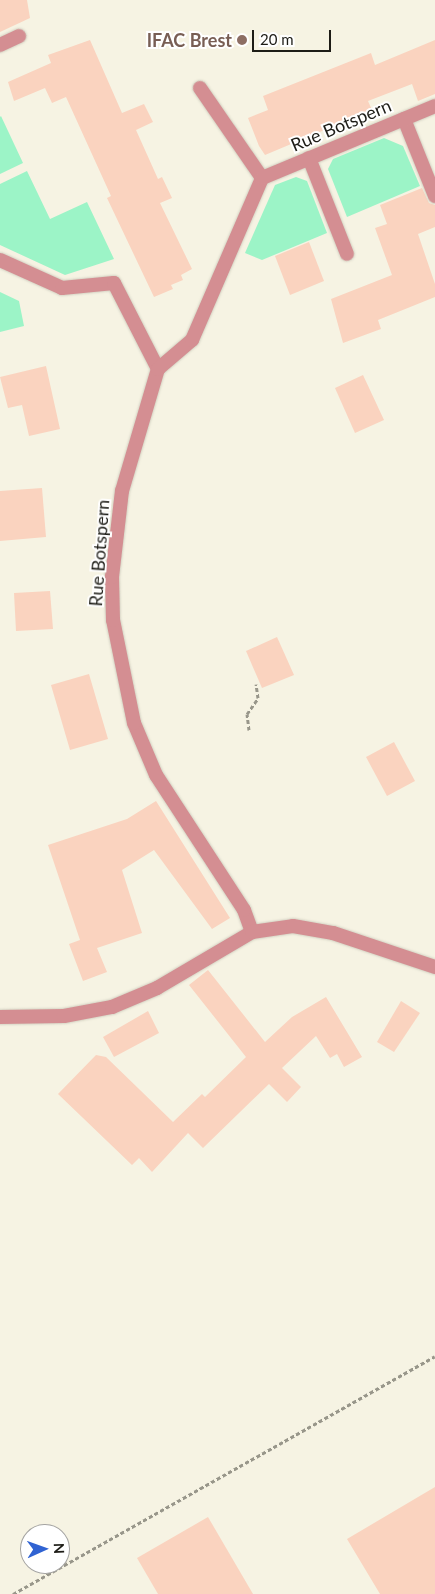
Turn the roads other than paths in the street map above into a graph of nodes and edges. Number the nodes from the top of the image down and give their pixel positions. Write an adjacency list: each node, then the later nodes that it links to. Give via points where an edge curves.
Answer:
1 (19, 36): 2 (street)
2 (0, 45)
3 (200, 88): 7 (street)
4 (435, 106): 5 (street, Rue Botspern)
5 (404, 119): 6 (street, Rue Botspern); 8 (street)
6 (309, 158): 7 (street, Rue Botspern); 9 (street)
7 (262, 178): 11 (street, via 192,340)
8 (435, 196)
9 (347, 254)
10 (0, 260): 11 (street, via 62,288 114,283)
11 (158, 369): 12 (street, Rue Botspern, via 122,491 115,534 113,603 119,664 134,723 156,775 244,910)
12 (252, 932): 13 (street, via 293,926 333,933); 14 (street, via 156,988 112,1007 64,1016)
13 (435, 966)
14 (0, 1017)

